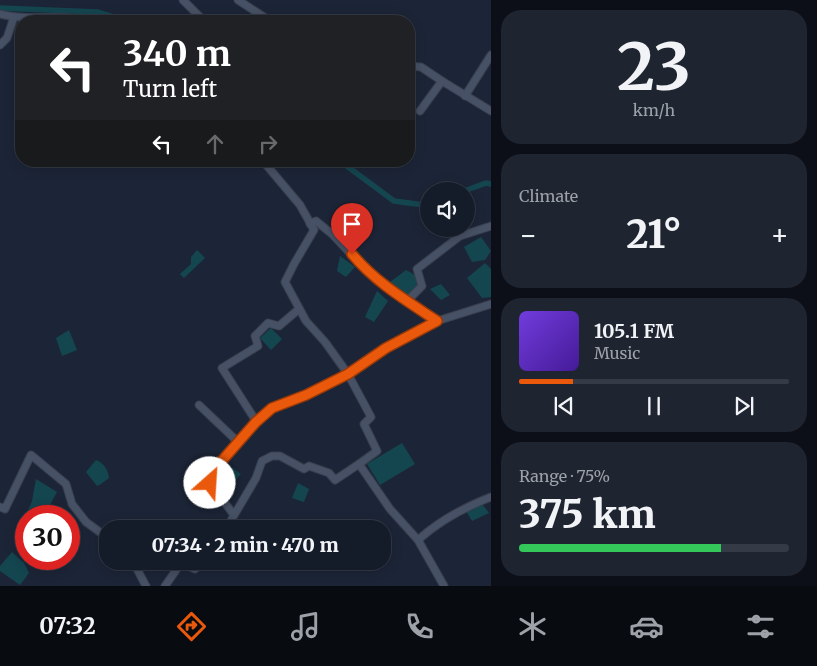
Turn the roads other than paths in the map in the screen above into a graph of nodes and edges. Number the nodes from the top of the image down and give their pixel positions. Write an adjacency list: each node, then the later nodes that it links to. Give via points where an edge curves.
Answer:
1 (183, 0): 4 (street)
2 (238, 0): 5 (street)
3 (0, 14): 6 (street)
4 (198, 15)
5 (261, 15)
6 (14, 17): 7 (street, via 7,38)
7 (0, 45)
8 (491, 55): 11 (street)
9 (415, 67): 10 (street)
10 (442, 81): 11 (street); 12 (street)
11 (465, 96): 13 (street)
12 (420, 111)
13 (491, 111)
14 (268, 167): 15 (street, via 300,205)
15 (310, 224): 17 (street, via 316,221 366,270); 19 (street, via 314,230 286,282)
16 (491, 226): 17 (street, via 460,236 417,269 422,286)
17 (407, 302): 20 (street)
18 (491, 304): 20 (street)
19 (299, 309): 21 (street); 23 (street, via 278,326 268,323 255,336 258,346 222,368)
20 (437, 321): 21 (street, via 386,348)
21 (348, 374): 23 (street, via 272,408); 25 (street, via 371,417 364,424 377,451)
22 (199, 405): 24 (street)
23 (256, 422): 24 (street)
24 (238, 442): 28 (street, via 212,472 210,483)
25 (359, 464): 28 (street, via 336,480 329,473 309,466 304,469 280,456 272,456 262,461); 31 (street, via 390,509)
26 (491, 497): 31 (street, via 452,516)
27 (0, 506): 30 (street, via 5,509 31,455 66,484 72,504 86,522)
28 (234, 515): 29 (street)
29 (231, 520)
30 (99, 530)
31 (418, 540): 36 (street)
32 (137, 570): 34 (street)
33 (176, 570): 35 (street)
34 (146, 586)
35 (165, 586)
36 (444, 586)

